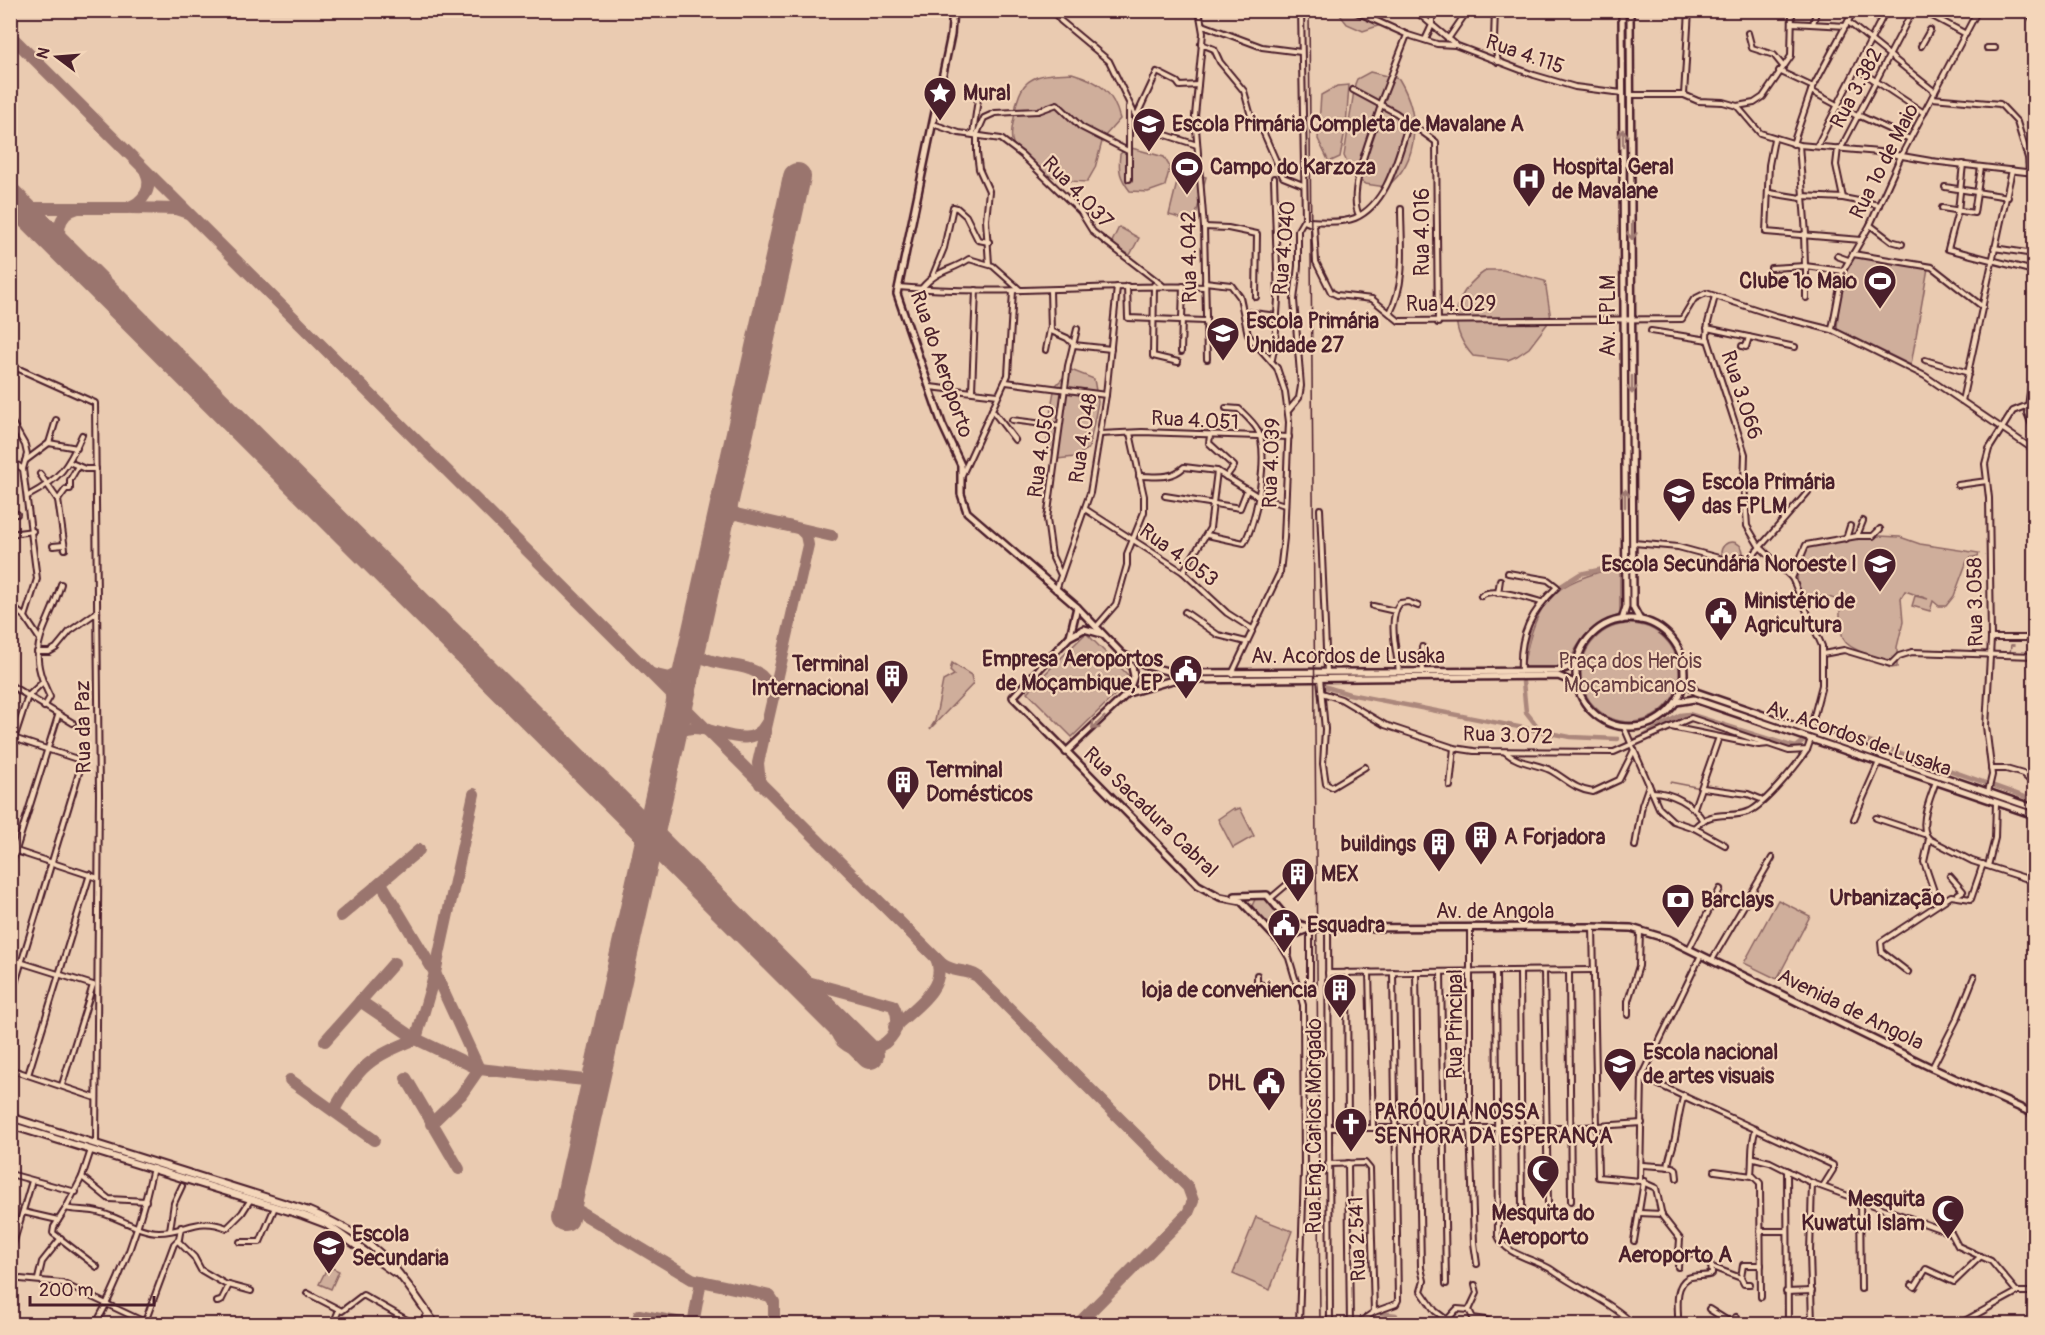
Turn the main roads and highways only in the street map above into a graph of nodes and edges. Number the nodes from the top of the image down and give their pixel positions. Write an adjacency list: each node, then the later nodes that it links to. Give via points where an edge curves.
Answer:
1 (953, 10): 6 (main road, Rua do Aeroporto, via 897,287 901,310 961,465 961,494 967,512)
2 (1622, 10): 4 (main road, Av. FPLM)
3 (1630, 10): 5 (main road, Av. FPLM)
4 (1622, 67): 5 (main road); 7 (main road, Av. FPLM, one-way to 4, via 1626,607)
5 (1630, 67): 8 (main road, Av. FPLM, one-way to 8, via 1634,611)
6 (1077, 607): 9 (main road, Rua do Aeroporto); 10 (main road)
7 (1622, 620): 8 (main road); 12 (main road, via 1592,635)
8 (1640, 620): 13 (main road, via 1653,624 1674,641)
9 (1104, 634): 10 (main road, via 1084,630); 11 (main road, Rua do Aeroporto)
10 (1069, 637): 17 (main road, via 1014,697)
11 (1122, 654): 12 (main road, Av. Acordos de Lusaka, via 1163,671 1232,674 1558,671); 15 (main road, Rua do Aeroporto, via 1134,676)
12 (1577, 664): 14 (main road)
13 (1684, 677): 16 (main road); 18 (main road, Av. Acordos de Lusaka, via 1696,692)
14 (1577, 684): 15 (main road, Av. Acordos de Lusaka, via 1557,676 1173,680); 16 (main road, via 1594,713 1624,727 1654,722)
15 (1128, 693): 17 (main road, one-way to 17)
16 (1676, 702): 19 (main road, Av. Acordos de Lusaka, via 1689,698 1724,709)
17 (1066, 752): 20 (main road, Rua Sacadura Cabral, via 1198,885)
18 (2034, 808)
19 (2034, 815)
20 (1213, 894): 21 (main road, Rua Sacadura Cabral); 22 (main road, Rua Sacadura Cabral)
21 (1254, 895): 22 (main road); 23 (main road, Rua Sacadura Cabral, via 1262,893 1270,898)
22 (1250, 908): 26 (main road, Rua Sacadura Cabral, via 1278,940)
23 (1288, 920): 24 (main road); 26 (main road)
24 (1310, 928): 25 (main road, Av. de Angola, via 1593,927); 26 (main road)
25 (1652, 933): 27 (main road, Avenida de Angola)
26 (1290, 936)
27 (2034, 1114)
28 (10, 1117): 30 (highway)
29 (10, 1125): 30 (highway)
30 (94, 1146): 31 (highway); 31 (highway)
31 (187, 1176): 32 (highway, via 326,1224 394,1272); 32 (highway, via 309,1211 356,1233 385,1256)
32 (434, 1324)

